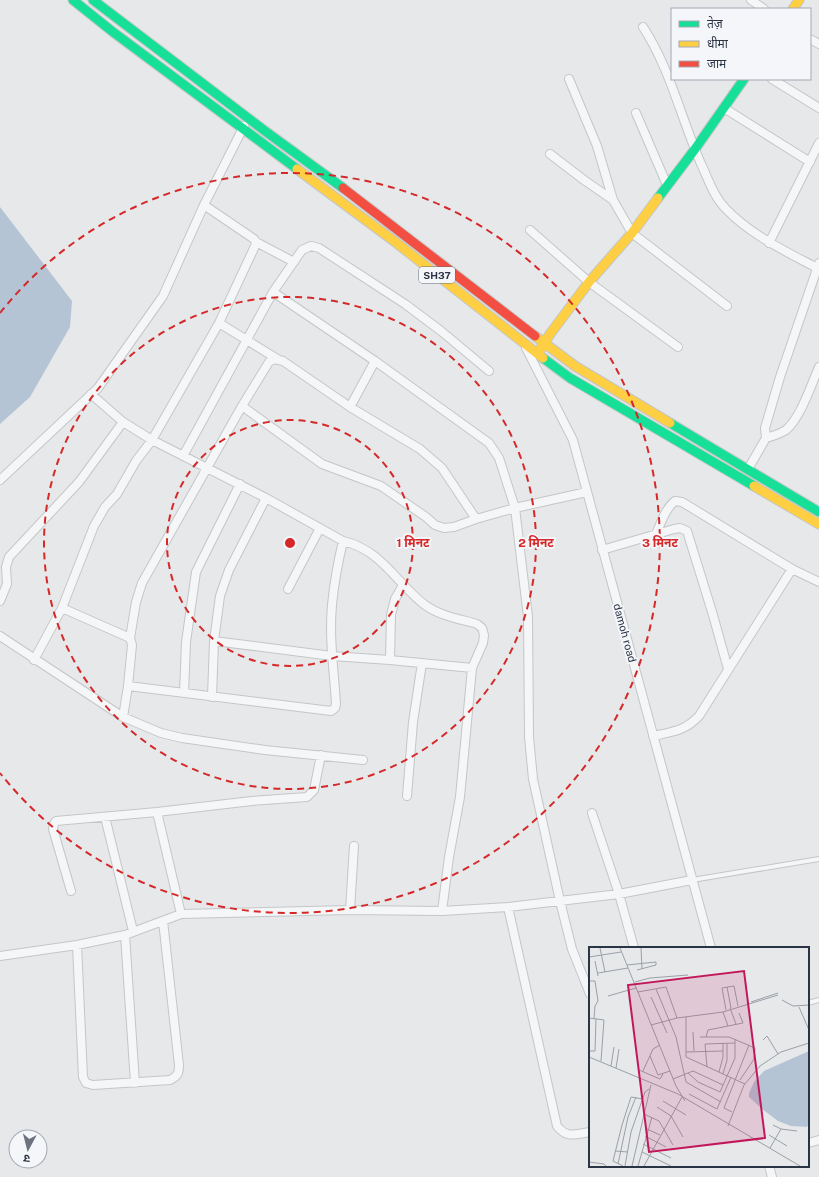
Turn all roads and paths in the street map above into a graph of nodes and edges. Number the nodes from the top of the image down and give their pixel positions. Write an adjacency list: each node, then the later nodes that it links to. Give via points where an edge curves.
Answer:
1 (73, 0): 13 (main road, SH37)
2 (93, 0): 12 (main road, SH37)
3 (751, 0): 4 (street)
4 (763, 8)
5 (643, 27): 15 (street, via 663,63)
6 (569, 79): 19 (street, via 597,146)
7 (743, 80): 9 (main road)
8 (774, 80): 10 (street)
9 (724, 108): 15 (main road); 17 (street)
10 (819, 108)
11 (636, 113): 18 (street)
12 (249, 118): 13 (street); 31 (main road, SH37, via 366,205)
13 (243, 128): 20 (street); 34 (main road, SH37, via 394,241)
14 (819, 143): 17 (street)
15 (695, 149): 18 (main road); 24 (street, via 712,190 725,208)
16 (550, 154): 19 (street)
17 (810, 162): 24 (street)
18 (667, 185): 22 (main road)
19 (613, 200): 22 (street)
20 (204, 205): 23 (street); 42 (street, via 163,296)
21 (530, 230): 27 (street)
22 (632, 233): 27 (main road); 29 (street)
23 (256, 242): 25 (street); 30 (street)
24 (769, 243): 26 (street)
25 (294, 262): 28 (street); 40 (street, via 302,250 311,246 319,248 405,304)
26 (818, 265): 46 (street, via 780,377 766,428)
27 (589, 282): 33 (main road); 35 (street)
28 (273, 292): 32 (street); 38 (street)
29 (727, 306)
30 (218, 323): 32 (street); 47 (street)
31 (520, 326): 33 (main road, SH37); 34 (street, damoh road)
32 (246, 340): 37 (street); 48 (street)
33 (544, 343): 36 (main road); 50 (main road, SH37, via 610,388)
34 (524, 344): 36 (main road, SH37); 53 (street, damoh road, via 572,440)
35 (678, 347)
36 (538, 354): 58 (main road, SH37, via 570,378)
37 (279, 360): 43 (street, via 269,362); 44 (street)
38 (375, 361): 44 (street); 55 (street, via 489,443 500,458)
39 (819, 367): 41 (street)
40 (489, 371)
41 (817, 377): 46 (street, via 792,424)
42 (92, 394): 45 (street); 51 (street)
43 (242, 406): 49 (street); 57 (street, via 322,464 381,486 435,525 444,528 454,527)
44 (350, 407): 57 (street, via 420,449 442,468)
45 (123, 422): 47 (street); 67 (street, via 79,482 9,557 6,584)
46 (766, 438): 50 (street)
47 (152, 440): 48 (street); 68 (street, via 94,526)
48 (183, 456): 49 (street)
49 (207, 468): 52 (street); 70 (street, via 142,583)
50 (748, 469): 56 (main road, SH37)
51 (0, 480)
52 (240, 484): 54 (street); 79 (street, via 196,572 186,642)
53 (587, 492): 55 (street); 62 (street, damoh road)
54 (266, 498): 59 (street); 71 (street, via 229,570 220,596)
55 (516, 508): 57 (street); 94 (street, via 528,617 532,779)
56 (819, 512)
57 (476, 519)
58 (819, 524)
59 (320, 528): 61 (street); 66 (street)
60 (656, 534): 62 (street); 63 (street, via 667,510 678,501); 77 (street, via 680,528 687,531)
61 (343, 541): 65 (street, via 352,543 377,557); 72 (street, via 332,606)
62 (602, 550): 82 (street, damoh road)
63 (792, 569): 64 (street); 77 (street)
64 (819, 582)
65 (403, 585): 74 (street, via 395,599 391,615); 76 (street, via 434,611 477,624 482,628 483,643)
66 (288, 589)
67 (0, 601)
68 (62, 608): 70 (street); 73 (street)
69 (0, 636): 73 (street)
70 (130, 638): 78 (street, via 132,645)
71 (214, 641): 72 (street); 80 (street)
72 (332, 656): 74 (street); 80 (street, via 336,704 331,711)
73 (34, 660): 81 (street)
74 (390, 660): 75 (street)
75 (422, 663): 76 (street); 85 (street, via 413,722)
76 (472, 668): 97 (street, via 460,797)
77 (728, 669): 82 (street, via 693,722 675,732)
78 (128, 686): 79 (street); 81 (street)
79 (184, 693): 80 (street)
80 (212, 697)
81 (123, 717): 83 (street, via 161,733 182,738)
82 (653, 736): 91 (street, damoh road)
83 (320, 755): 84 (street); 86 (street, via 314,790 307,797)
84 (363, 760)
85 (407, 796)
86 (157, 812): 88 (street); 98 (street)
87 (592, 813): 93 (street)
88 (106, 817): 92 (street, via 61,820 54,824 53,829); 100 (street)
89 (354, 846): 96 (street)
90 (819, 859): 91 (lane)
91 (692, 880): 93 (street); 104 (street, damoh road)
92 (71, 891)
93 (618, 894): 94 (street); 103 (street)
94 (560, 901): 95 (street); 106 (street, via 572,949)
95 (508, 907): 97 (street); 110 (street, via 557,1126 568,1135)
96 (350, 910): 97 (street); 98 (street)
97 (442, 911)
98 (181, 914): 99 (street)
99 (164, 921): 100 (street); 109 (street, via 179,1071 176,1077 170,1080)
100 (133, 931): 101 (street)
101 (125, 935): 102 (street); 109 (street)
102 (77, 945): 105 (street); 109 (street, via 83,1077 86,1083 92,1085)
103 (634, 947)
104 (711, 947)
105 (0, 956)
106 (589, 992)
107 (819, 1000): 108 (lane)
108 (809, 1003)
109 (135, 1083)
110 (589, 1132)
111 (819, 1140): 112 (street)
112 (809, 1143)
113 (770, 1167): 114 (street)
114 (772, 1177)

